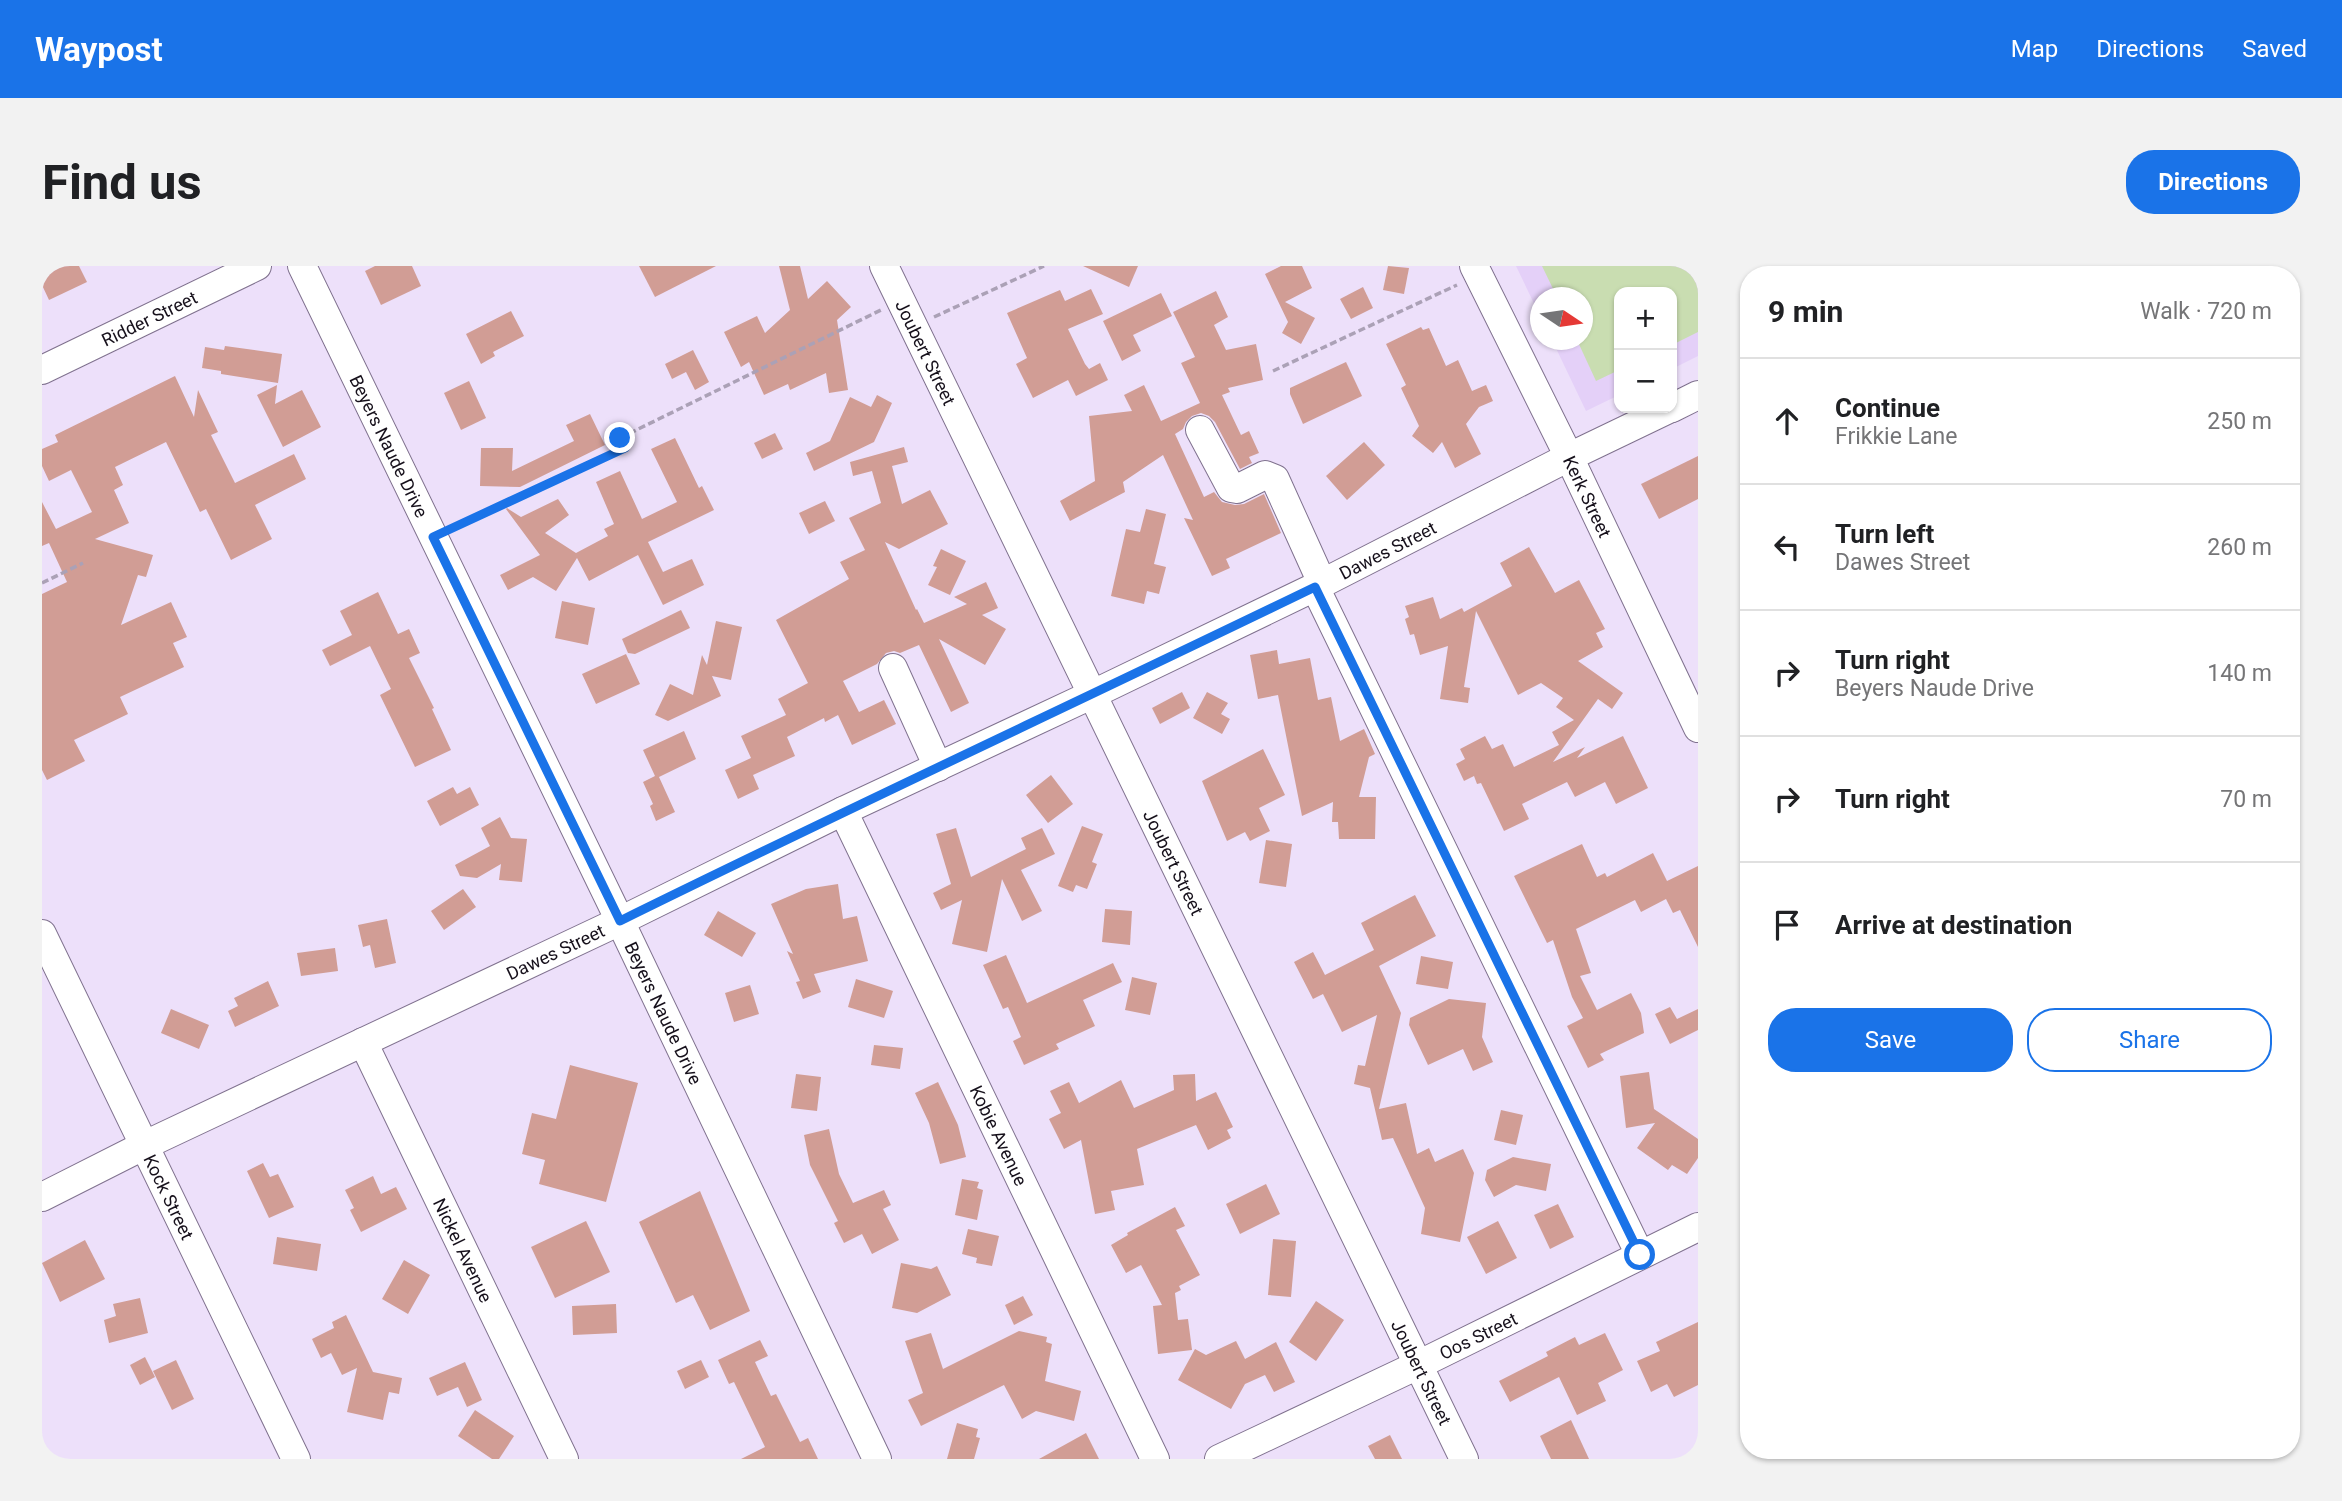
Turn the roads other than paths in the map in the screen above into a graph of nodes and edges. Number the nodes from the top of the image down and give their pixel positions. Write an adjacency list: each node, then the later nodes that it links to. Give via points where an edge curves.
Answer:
1 (257, 266): 5 (street, Ridder Street)
2 (302, 266): 17 (street, Beyers Naude Drive)
3 (884, 266): 13 (street, Joubert Street)
4 (1476, 270): 10 (street, Kerk Street)
5 (42, 369)
6 (1698, 395): 7 (street, Dawes Street)
7 (1677, 406)
8 (1661, 413): 10 (street, Dawes Street)
9 (1200, 430): 11 (street, via 1231,488 1265,475 1275,480)
10 (1569, 457): 11 (street, Dawes Street); 14 (street, Kerk Street)
11 (1319, 585): 13 (street, Dawes Street); 23 (street)
12 (893, 668): 15 (street)
13 (1091, 695): 15 (street, Dawes Street); 24 (street, Joubert Street)
14 (1698, 728)
15 (938, 767): 16 (street, Dawes Street)
16 (844, 811): 17 (street, Dawes Street); 28 (street, Kobie Avenue)
17 (620, 921): 19 (street, Dawes Street); 27 (street, Beyers Naude Drive)
18 (42, 934): 20 (street, Kock Street)
19 (363, 1042): 20 (street, Dawes Street); 26 (street, Nickel Avenue)
20 (145, 1145): 21 (street, Dawes Street); 25 (street, Kock Street)
21 (42, 1197)
22 (1698, 1227): 23 (street, Oos Street)
23 (1640, 1255): 24 (street, Oos Street)
24 (1418, 1365): 29 (street, Oos Street); 30 (street, Joubert Street)
25 (296, 1459)
26 (564, 1459)
27 (877, 1459)
28 (1155, 1459)
29 (1219, 1459)
30 (1464, 1459)

